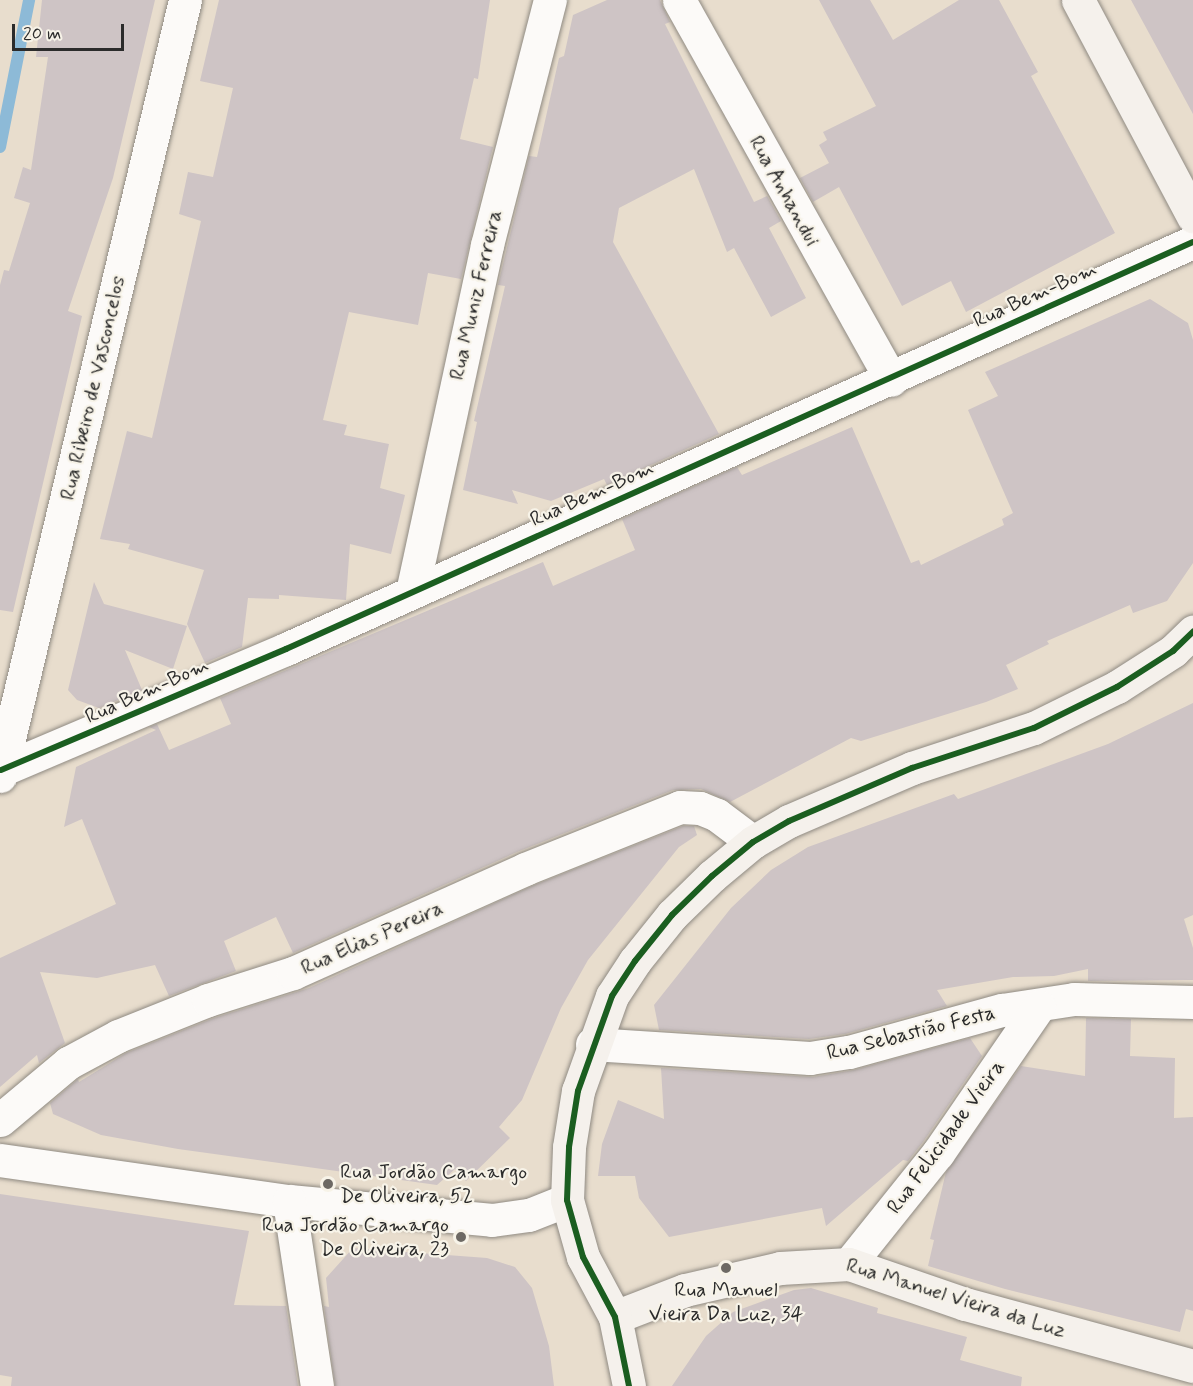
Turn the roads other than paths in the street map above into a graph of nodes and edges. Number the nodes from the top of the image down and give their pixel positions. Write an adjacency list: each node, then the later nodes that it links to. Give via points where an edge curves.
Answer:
1 (185, 0): 10 (street, Rua Ribeiro de Vasconcelos)
2 (550, 0): 8 (street, Rua Muniz Ferreira, via 487,245)
3 (678, 0): 7 (street, Rua Anhandui)
4 (1078, 0): 5 (street)
5 (1193, 216)
6 (1193, 242): 7 (street, Rua Bem-Bom)
7 (891, 380): 8 (street, Rua Bem-Bom)
8 (412, 592): 10 (street, Rua Bem-Bom)
9 (1193, 632): 11 (street, via 1173,651 1117,687 1034,728 912,768 789,821)
10 (1, 773)
11 (753, 842): 14 (street, via 672,915 634,961 612,996); 15 (street, Rua Elias Pereira, via 717,815 700,808 680,807 525,869 293,973 208,1000 118,1036 68,1062)
12 (1193, 1002): 13 (street, Rua Sebastião Festa, via 1074,999)
13 (1039, 1006): 14 (street, Rua Sebastião Festa, via 1002,1010 849,1052 810,1058); 19 (street, Rua Felicidade Vieira, via 938,1153)
14 (592, 1044): 17 (street, via 576,1102)
15 (0, 1120)
16 (0, 1160): 18 (street)
17 (567, 1200): 18 (street, via 529,1215 492,1220); 20 (street, via 583,1257)
18 (289, 1201): 22 (street)
19 (849, 1264): 20 (street, Rua Manuel Vieira da Luz, via 780,1268 685,1290); 21 (street, Rua Manuel Vieira da Luz, via 965,1304)
20 (615, 1317): 23 (street)
21 (1193, 1366)
22 (317, 1386)
23 (629, 1386)

